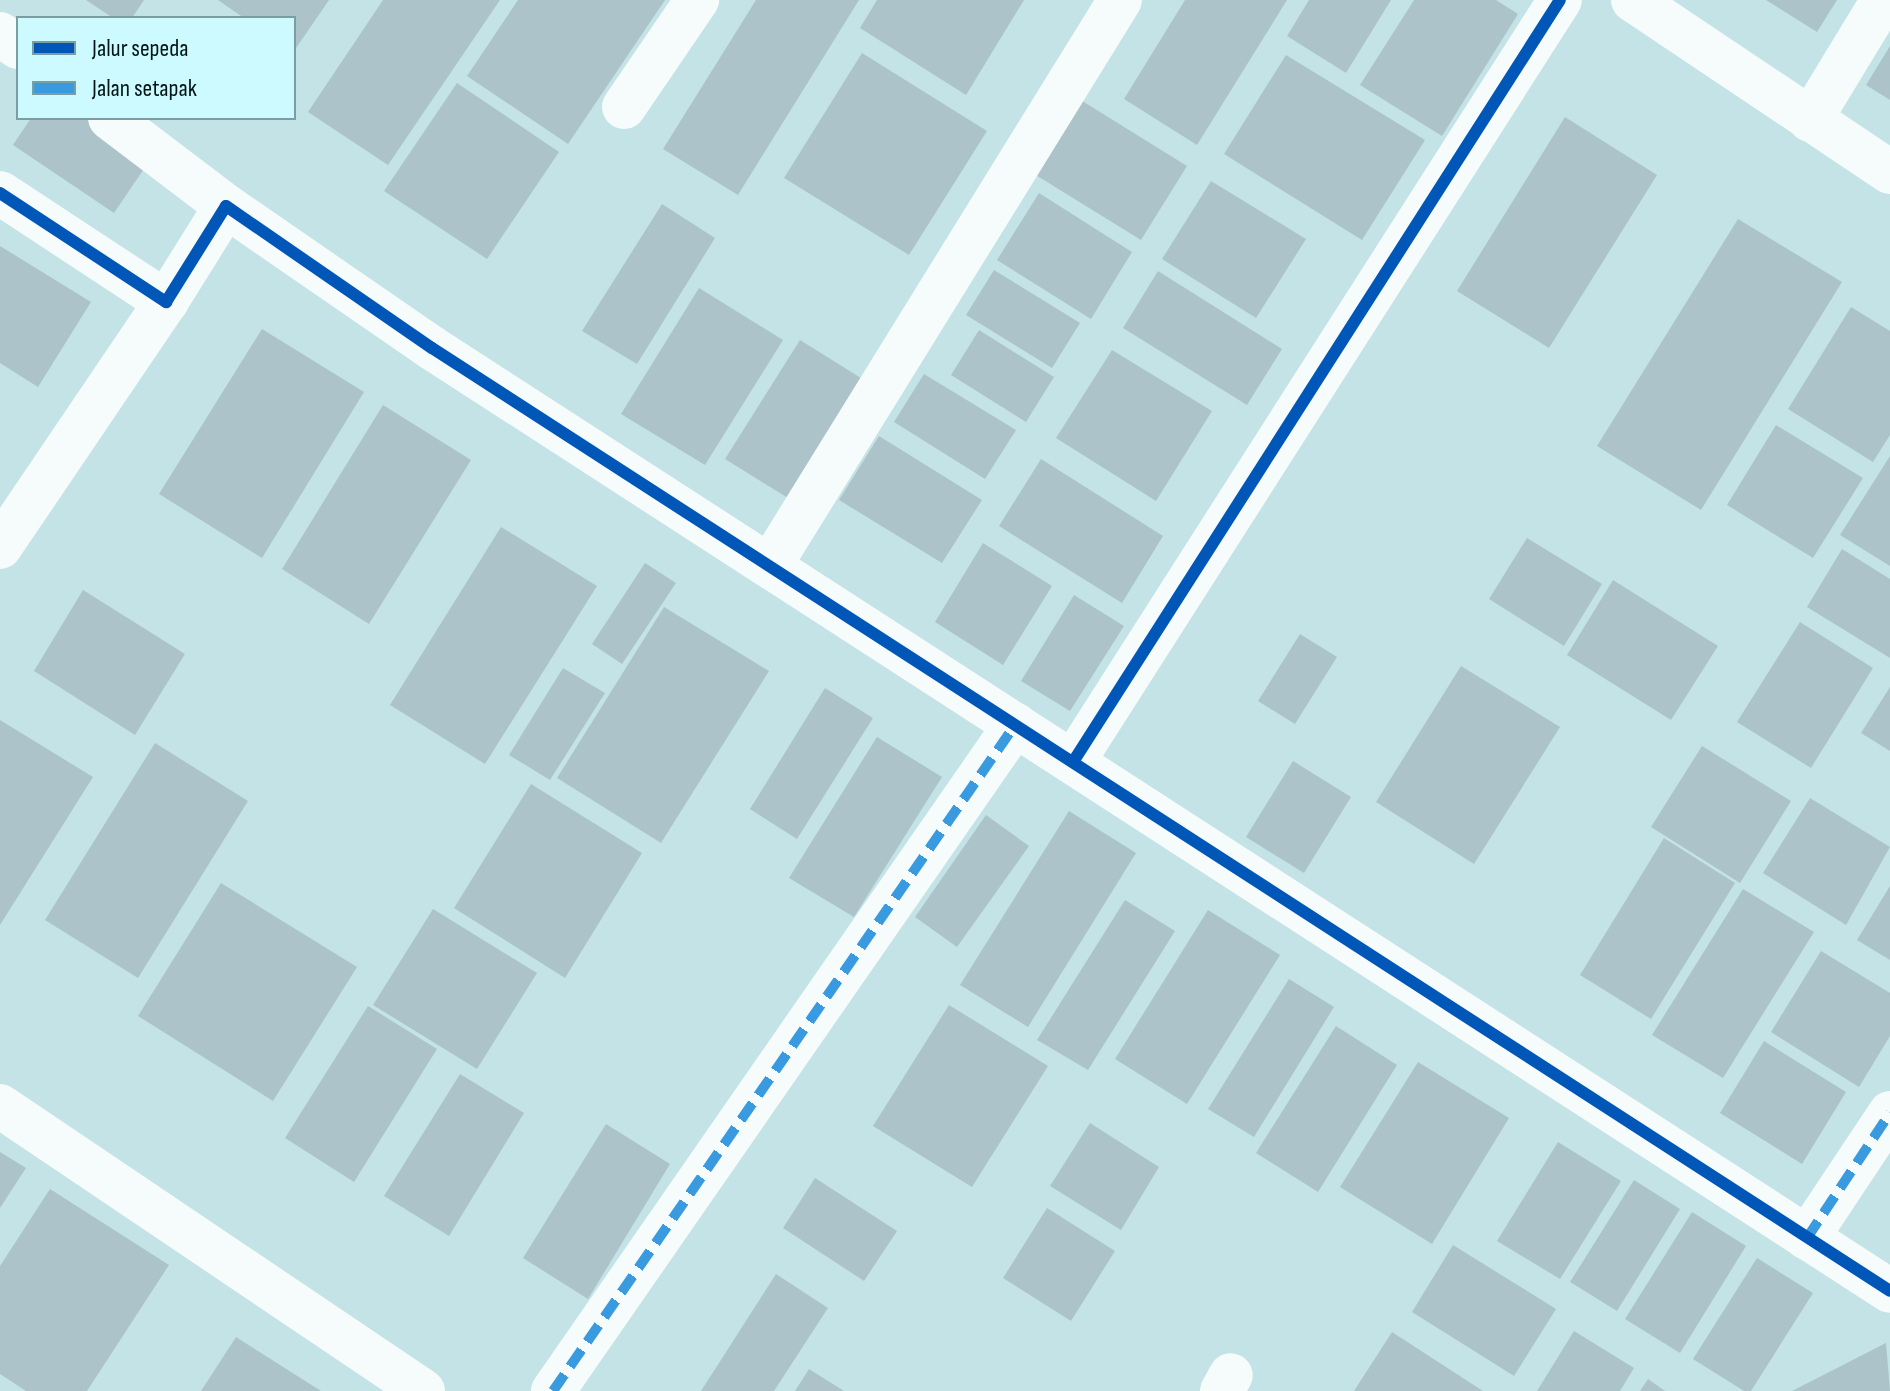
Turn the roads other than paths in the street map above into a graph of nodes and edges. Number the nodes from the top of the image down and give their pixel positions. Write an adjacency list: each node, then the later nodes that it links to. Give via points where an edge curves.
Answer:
1 (697, 0): 6 (street)
2 (1120, 0): 14 (street)
3 (1560, 0): 16 (street)
4 (1633, 0): 8 (street)
5 (1883, 0): 8 (street)
6 (624, 107)
7 (113, 120): 11 (street)
8 (1810, 120): 9 (street)
9 (1890, 172)
10 (0, 193): 12 (street)
11 (226, 206): 12 (street); 14 (street, via 432,348)
12 (166, 302): 13 (street)
13 (0, 547)
14 (771, 564): 15 (street)
15 (1015, 725): 16 (street); 22 (street)
16 (1073, 762): 19 (street)
17 (0, 1106): 21 (street)
18 (1890, 1113): 19 (street)
19 (1807, 1238): 20 (street)
20 (1890, 1291)
21 (423, 1391)
22 (553, 1391)

